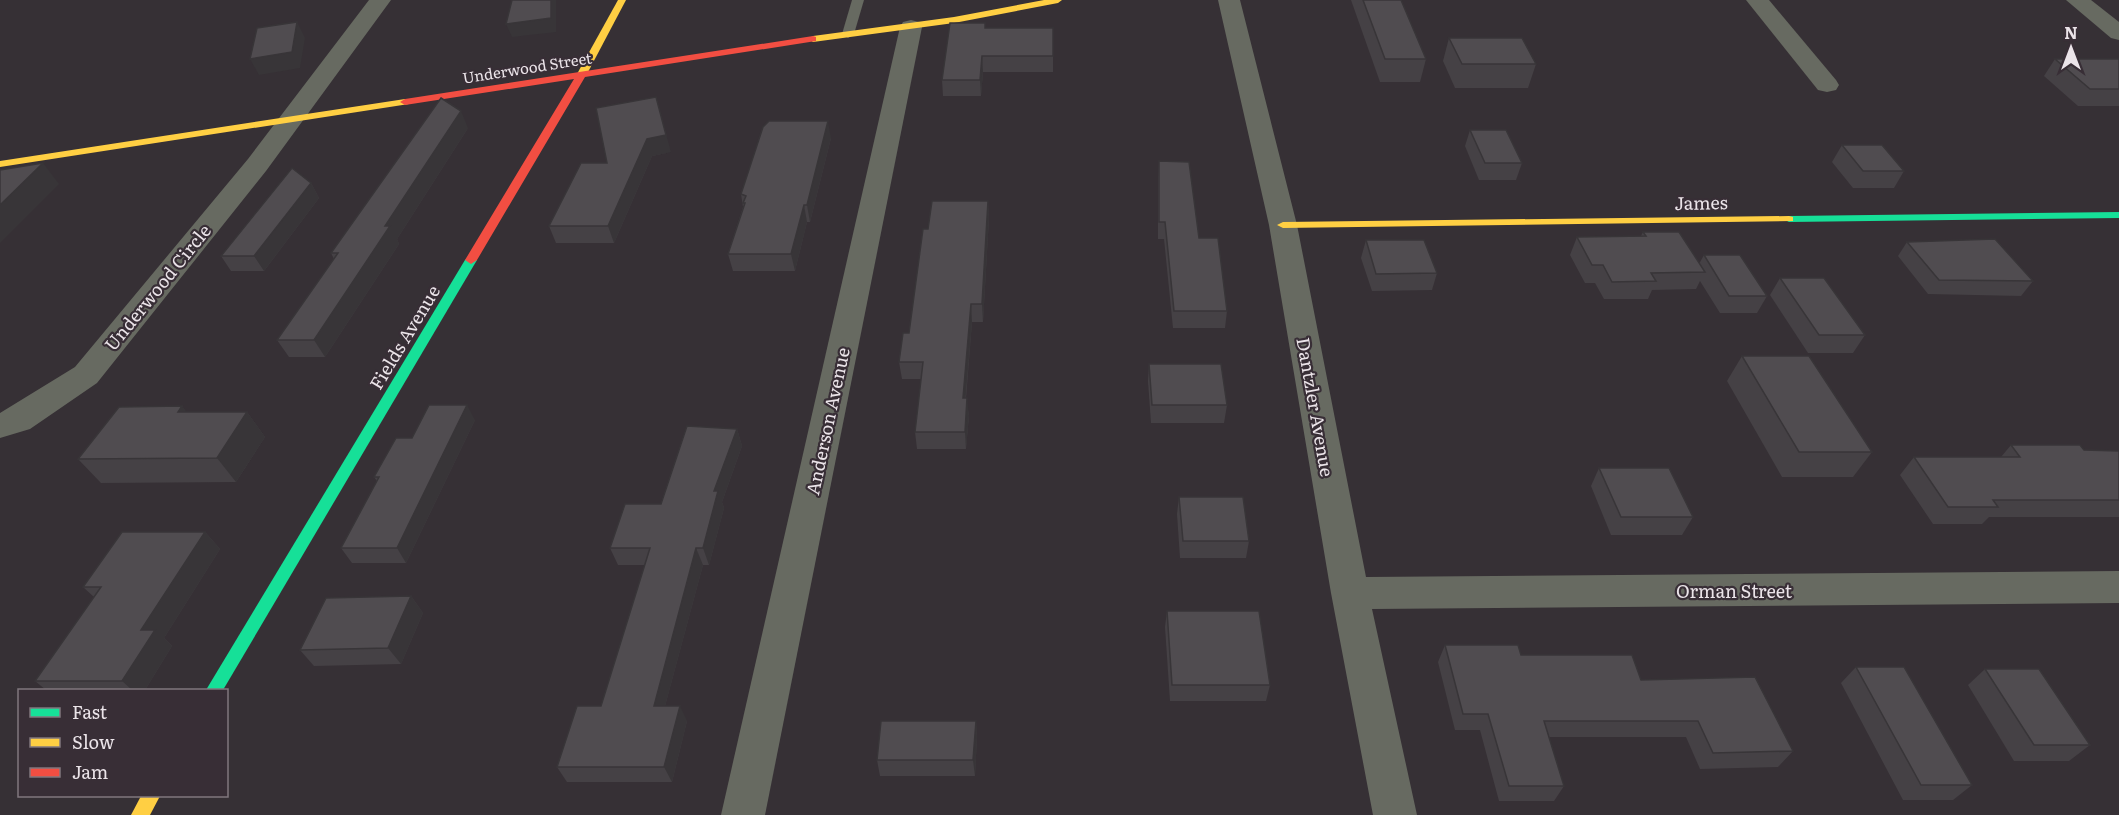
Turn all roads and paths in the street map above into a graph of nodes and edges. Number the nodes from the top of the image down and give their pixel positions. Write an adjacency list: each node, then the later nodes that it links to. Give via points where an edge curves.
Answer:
1 (380, 0): 13 (street, Underwood Circle)
2 (622, 0): 11 (street, Fields Avenue)
3 (858, 0): 10 (lane)
4 (1058, 0): 8 (street, Underwood Street)
5 (1229, 0): 16 (street, Dantzler Avenue)
6 (1757, 0): 12 (street)
7 (2077, 0): 9 (street)
8 (911, 27): 10 (street, Underwood Street); 23 (street, Anderson Avenue)
9 (2119, 33)
10 (848, 34): 11 (street, Underwood Street)
11 (582, 75): 13 (street, Underwood Street); 20 (street, Fields Avenue)
12 (1827, 85)
13 (290, 121): 14 (street, Underwood Street); 17 (street, Underwood Circle, via 86,375 18,420)
14 (0, 164)
15 (2119, 215): 16 (street, James)
16 (1283, 225): 19 (street, Dantzler Avenue)
17 (0, 426)
18 (2119, 587): 19 (street, Orman Street)
19 (1350, 593): 24 (street, Dantzler Avenue)
20 (215, 689)
21 (150, 797): 22 (street)
22 (140, 815)
23 (743, 815)
24 (1395, 815)

